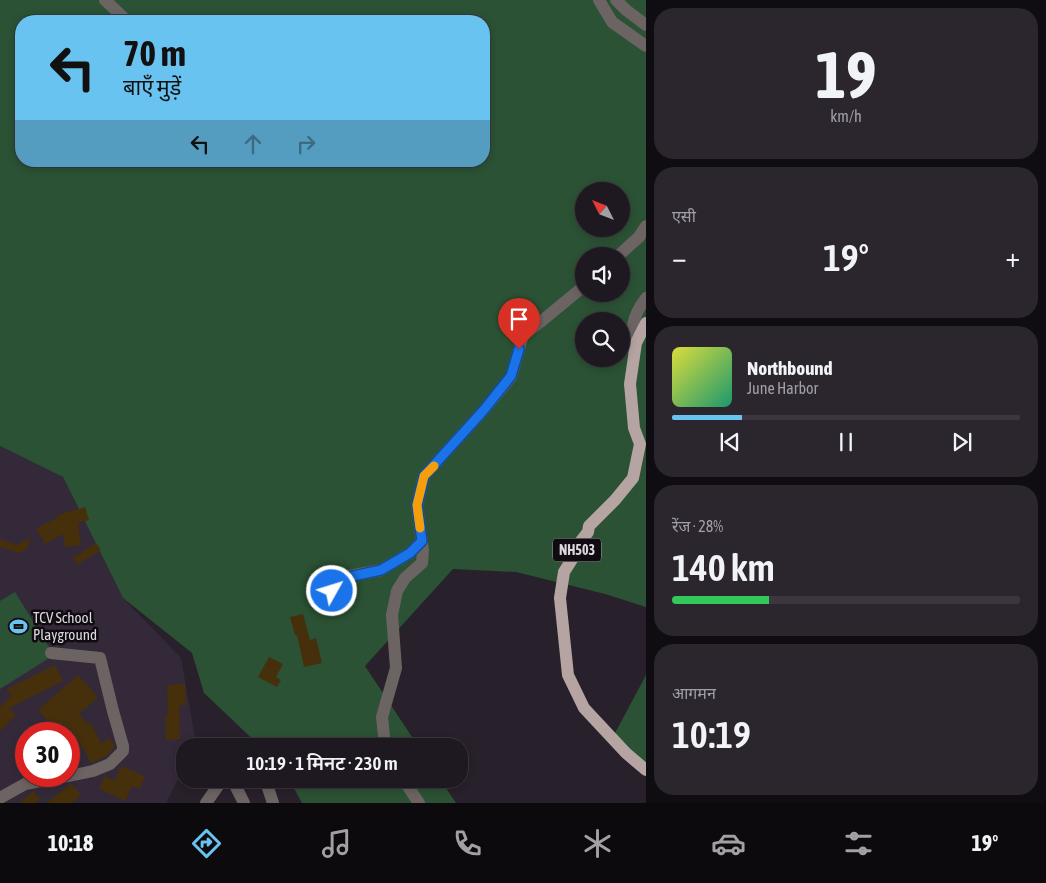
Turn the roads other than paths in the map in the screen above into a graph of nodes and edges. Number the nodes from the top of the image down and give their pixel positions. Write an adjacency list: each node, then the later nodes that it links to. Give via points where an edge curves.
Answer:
1 (105, 0): 4 (street)
2 (599, 0): 6 (street, via 612,22)
3 (616, 0): 5 (street)
4 (120, 15)
5 (646, 25)
6 (646, 46)
7 (646, 226): 8 (street)
8 (628, 247)
9 (575, 293): 13 (street, via 523,335 511,376 424,476 417,505)
10 (646, 298): 12 (street, via 637,310 632,332)
11 (646, 323): 12 (main road, NH503, via 636,343)
12 (635, 358): 17 (main road, NH503, via 630,384 634,428 640,444 633,478 589,526 564,572 560,598 568,675 584,708)
13 (422, 541): 14 (street, via 410,553 381,570 344,578); 16 (street, via 422,563 404,578 392,615 396,668 382,717)
14 (320, 604)
15 (51, 653): 18 (street, via 100,658 123,746 123,751 110,764)
16 (384, 738)
17 (646, 770)
18 (80, 773)
19 (20, 787): 22 (street)
20 (268, 788): 25 (street)
21 (409, 788): 26 (street)
22 (0, 798)
23 (206, 803): 24 (street, via 220,783 234,783)
24 (244, 803)
25 (273, 803)
26 (418, 803)

